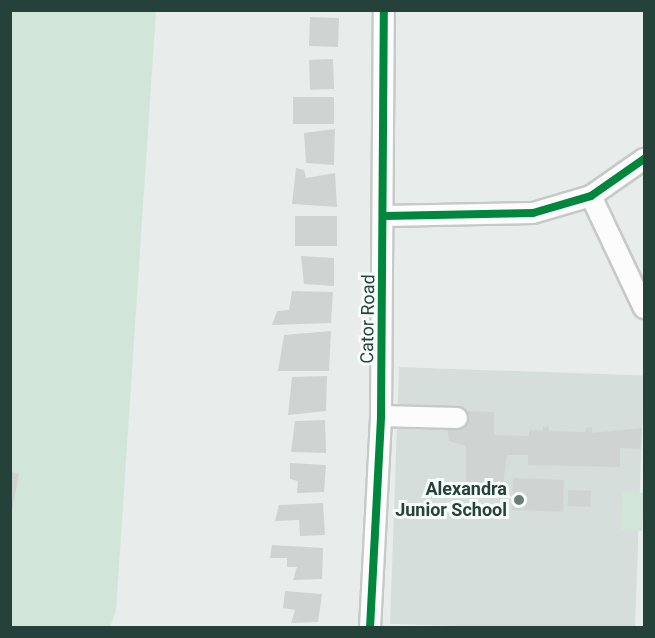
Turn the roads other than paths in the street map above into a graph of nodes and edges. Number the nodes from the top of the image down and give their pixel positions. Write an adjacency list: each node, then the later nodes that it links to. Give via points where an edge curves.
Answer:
1 (384, 10): 4 (street, Cator Road)
2 (645, 159): 3 (street)
3 (591, 196): 4 (street, via 533,213); 5 (street)
4 (385, 216): 6 (street, Cator Road)
5 (645, 308)
6 (381, 416): 7 (street); 8 (street, Cator Road)
7 (457, 418)
8 (370, 627)

